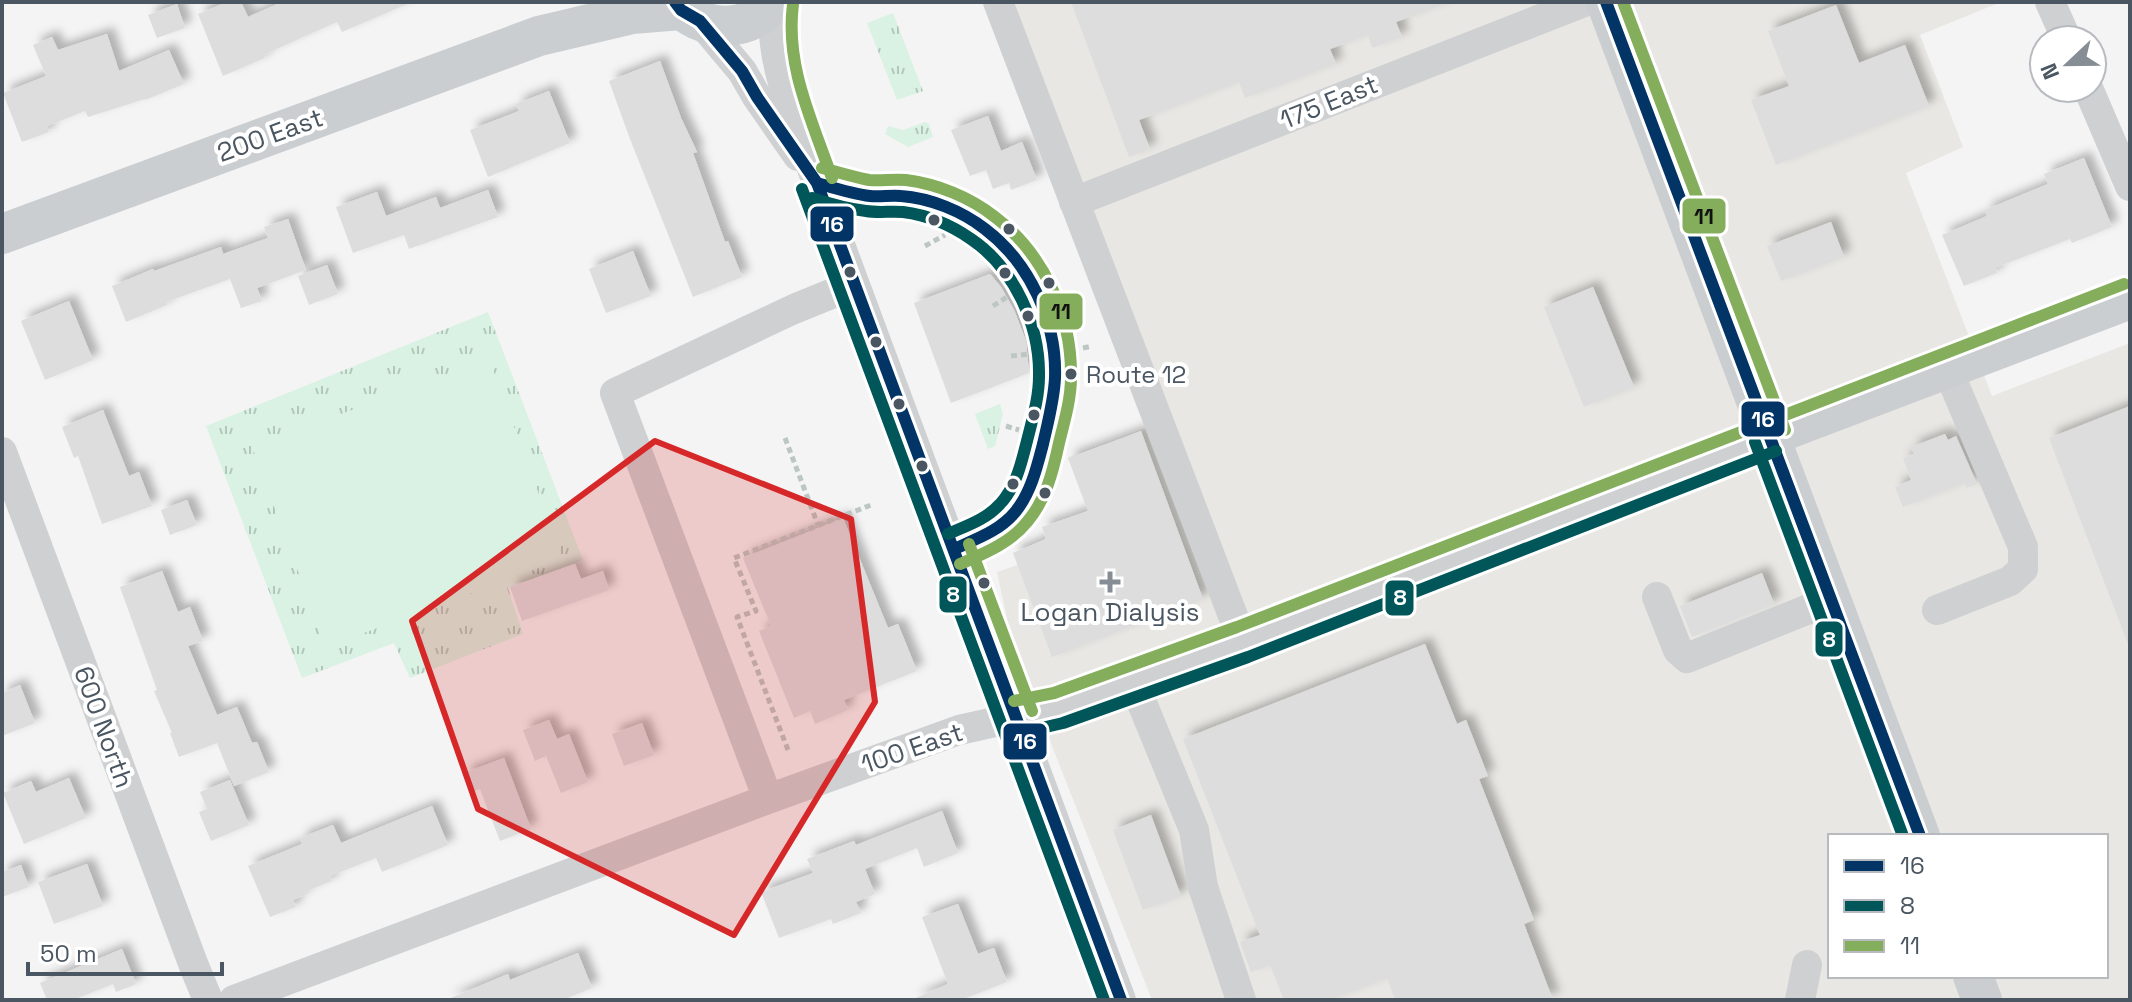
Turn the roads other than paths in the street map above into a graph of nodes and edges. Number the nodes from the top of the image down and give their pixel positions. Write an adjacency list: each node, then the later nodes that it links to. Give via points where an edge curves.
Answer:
1 (587, 2): 9 (main road, 200 East)
2 (775, 2): 7 (main road, 200 East, via 742,24 721,26); 11 (street, via 774,30 785,87)
3 (998, 2): 13 (street)
4 (1584, 2): 13 (street, 175 East)
5 (1606, 2): 18 (main road)
6 (2050, 2): 8 (street)
7 (685, 11): 9 (main road, 200 East, via 632,14); 11 (street, via 742,71)
8 (2060, 24)
9 (539, 36): 14 (main road, 200 East)
10 (2095, 104): 12 (street)
11 (817, 183): 15 (street); 20 (street, via 869,196 923,199 966,216 1004,246 1040,299 1055,376 1033,480 1014,513 994,531)
12 (2130, 186)
13 (1074, 202): 24 (street)
14 (2, 234)
15 (853, 285): 20 (street); 27 (street, via 615,393)
16 (2130, 299): 17 (main road, 100 East)
17 (1947, 368): 18 (main road, 100 East); 23 (street, via 2023,547 2023,569 2010,581)
18 (1770, 436): 22 (main road); 24 (street, 100 East)
19 (2, 452): 31 (street, 600 North)
20 (954, 549): 26 (street)
21 (1657, 597): 22 (street, via 1678,650 1687,658)
22 (1831, 600): 28 (main road)
23 (1937, 610)
24 (1243, 642): 25 (street, 100 East)
25 (1133, 681): 26 (street, 100 East); 34 (street, via 1194,830 1203,887)
26 (1017, 717): 27 (street, 100 East, via 959,730); 33 (street)
27 (768, 799): 32 (street, 100 East)
28 (1919, 834)
29 (1807, 965): 35 (street)
30 (1974, 978): 36 (main road)
31 (208, 1000)
32 (234, 1000)
33 (1121, 1000)
34 (1241, 1000)
35 (1800, 1000)
36 (1982, 1000)

